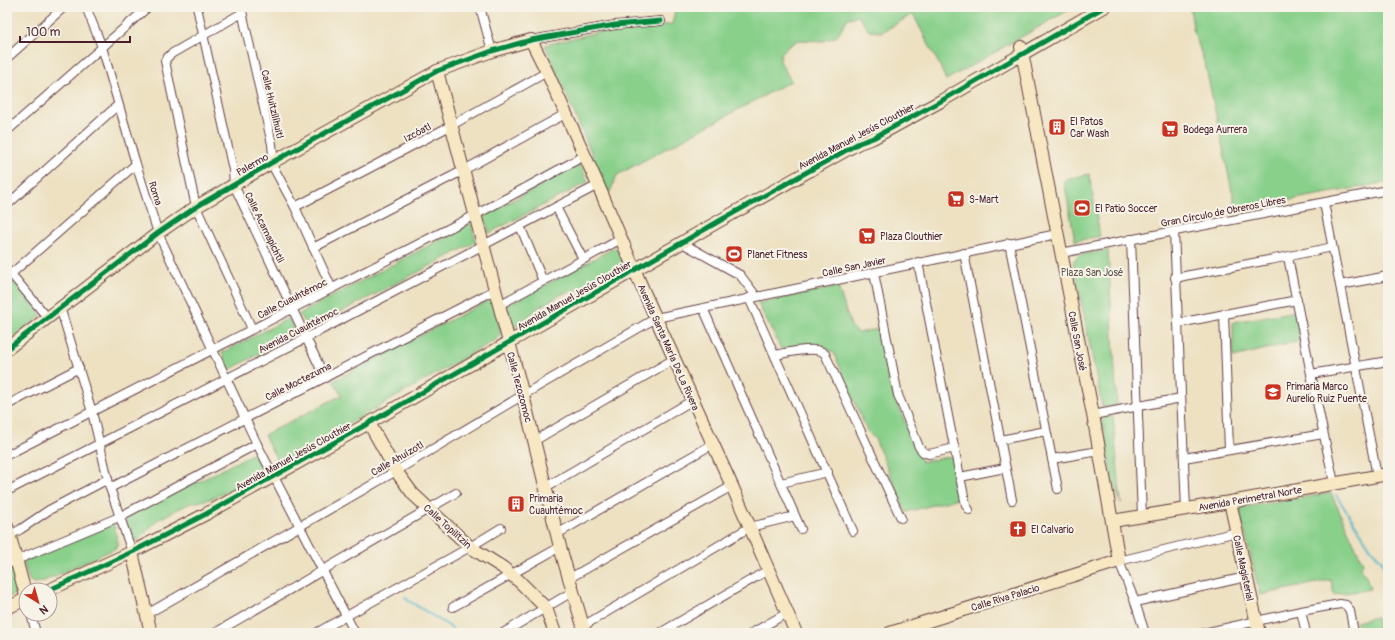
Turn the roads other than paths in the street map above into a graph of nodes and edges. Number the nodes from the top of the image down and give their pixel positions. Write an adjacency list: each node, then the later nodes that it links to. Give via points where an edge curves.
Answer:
1 (64, 7): 15 (street)
2 (86, 7): 12 (street, Roma)
3 (148, 7): 12 (street)
4 (197, 7): 10 (street, Calle Acamapichtli)
5 (480, 7): 14 (street)
6 (1089, 7): 13 (street, Avenida Manuel Jesús Clouthier)
7 (1104, 7): 13 (street, Avenida Manuel Jesús Clouthier)
8 (242, 10): 10 (street); 23 (street, Calle Huitzilíhuitl, via 272,144)
9 (661, 21): 11 (street, via 615,25)
10 (202, 36): 26 (street, Calle Acamapichtli, via 233,170); 31 (street, via 171,54 165,64)
11 (531, 40): 14 (street, Palermo); 17 (street, Avenida Santa María De La Rivera)
12 (102, 47): 18 (street, Roma); 21 (street)
13 (1021, 50): 38 (street, Calle San José); 41 (street, Avenida Manuel Jesús Clouthier, via 867,135 859,143)
14 (492, 51): 16 (street, Palermo)
15 (7, 58)
16 (436, 71): 20 (street, Calle Tezozomoc); 23 (street, Palermo)
17 (546, 72): 19 (street, Avenida Santa María De La Rivera); 20 (street, Izcóatl)
18 (118, 105): 24 (street, Roma); 30 (street)
19 (565, 114): 22 (street, Avenida Santa María De La Rivera); 25 (street)
20 (452, 125): 25 (street, Calle Tezozomoc); 32 (street, Izcóatl)
21 (7, 131)
22 (584, 156): 27 (street, Avenida Santa María De La Rivera); 34 (street, Calle Cuauhtémoc)
23 (271, 163): 26 (street, Palermo); 32 (street)
24 (136, 164): 37 (street, Roma); 52 (street)
25 (464, 170): 34 (street, Calle Tezozomoc); 45 (street)
26 (234, 185): 31 (street, Palermo); 65 (street, Calle Acamapichtli)
27 (598, 185): 33 (street, Avenida Cuauhtémoc); 39 (street, Avenida Santa María De La Rivera)
28 (1388, 190): 29 (street, Gran Círculo de Obreros Libres)
29 (1324, 203): 36 (street, Gran Círculo de Obreros Libres); 44 (street)
30 (7, 205)
31 (196, 207): 37 (street, Palermo); 70 (street)
32 (295, 207): 45 (street)
33 (556, 207): 35 (street, Avenida Cuauhtémoc); 49 (street)
34 (475, 215): 43 (street, Calle Tezozomoc); 58 (street, Calle Cuauhtémoc)
35 (520, 226): 43 (street, Avenida Cuauhtémoc); 56 (street)
36 (1174, 231): 40 (street, Gran Círculo de Obreros Libres); 55 (street)
37 (158, 232): 63 (street, Palermo); 74 (street, Roma)
38 (1057, 234): 42 (street, Calle San Javier); 47 (street, Calle San José)
39 (621, 238): 49 (street); 51 (street, Avenida Santa María De La Rivera)
40 (1131, 239): 47 (street, Gran Círculo de Obreros Libres); 87 (street)
41 (682, 243): 51 (street, Avenida Manuel Jesús Clouthier); 60 (street, via 740,275)
42 (1009, 243): 46 (street, Calle San Javier); 92 (street)
43 (483, 245): 59 (street, Calle Tezozomoc); 71 (street, Avenida Cuauhtémoc)
44 (1332, 247): 48 (street); 57 (street)
45 (313, 248): 58 (street)
46 (964, 253): 50 (street, Calle San Javier); 94 (street)
47 (1061, 253): 89 (street, Calle San José)
48 (1288, 257): 55 (street); 61 (street)
49 (583, 259): 56 (street)
50 (918, 262): 53 (street, Calle San Javier); 99 (street)
51 (634, 271): 68 (street, Avenida Santa María De La Rivera); 72 (street, Avenida Manuel Jesús Clouthier)
52 (9, 272): 67 (street)
53 (874, 273): 60 (street, Calle San Javier); 99 (street, via 898,395 919,447 925,454)
54 (1388, 276): 57 (street)
55 (1176, 278): 69 (street)
56 (543, 281): 62 (street)
57 (1340, 285): 78 (street)
58 (332, 289): 65 (street, Calle Cuauhtémoc)
59 (495, 290): 62 (street, Calle Tezozomoc); 82 (street, Calle Moctezuma)
60 (752, 297): 64 (street, Calle San Javier); 75 (street)
61 (1297, 300): 66 (street); 80 (street)
62 (499, 305): 72 (street, Calle Tezozomoc)
63 (60, 307): 67 (street, Palermo); 79 (street)
64 (703, 308): 68 (street, Calle San Javier); 112 (street)
65 (293, 309): 70 (street, Calle Cuauhtémoc); 71 (street, Calle Acamapichtli)
66 (1224, 314): 69 (street); 100 (street)
67 (47, 317): 73 (street, Palermo)
68 (656, 318): 76 (street, Avenida Santa María De La Rivera); 83 (street, Calle Ahuízotl)
69 (1179, 323): 84 (street)
70 (252, 329): 74 (street, Calle Cuauhtémoc)
71 (306, 338): 81 (street, Avenida Cuauhtémoc); 82 (street, Calle Acamapichtli)
72 (509, 343): 83 (street, Calle Tezozomoc); 91 (street, Avenida Manuel Jesús Clouthier)
73 (7, 349)
74 (212, 350): 81 (street, Roma); 88 (street, Calle Cuauhtémoc)
75 (775, 355): 107 (street); 128 (street, via 811,350 820,350 825,354)
76 (674, 360): 85 (street, Avenida Santa María De La Rivera); 95 (street)
77 (1388, 361): 78 (street)
78 (1356, 367): 80 (street); 108 (street)
79 (79, 368): 86 (street); 88 (street)
80 (1311, 374): 93 (street)
81 (225, 378): 90 (street, Roma); 96 (street, Avenida Cuauhtémoc)
82 (325, 378): 90 (street, Calle Moctezuma)
83 (523, 395): 95 (street, Calle Tezozomoc); 106 (street, Calle Ahuízotl)
84 (1181, 398): 87 (street); 103 (street)
85 (693, 400): 98 (street, Avenida Santa María De La Rivera); 115 (street)
86 (7, 405)
87 (1137, 406): 89 (street); 126 (street)
88 (92, 412): 96 (street); 102 (street, Calle Cuauhtémoc)
89 (1093, 415): 101 (street, Calle San José)
90 (245, 419): 97 (street, Roma); 116 (street, Calle Moctezuma)
91 (369, 423): 106 (street, Calle Topilitzin); 109 (street, Avenida Manuel Jesús Clouthier)
92 (1046, 431): 94 (street); 104 (street)
93 (1323, 434): 100 (street); 113 (street)
94 (1000, 440): 105 (street)
95 (534, 441): 115 (street, Calle Tezozomoc)
96 (99, 443): 111 (street); 118 (street, Avenida Cuauhtémoc)
97 (257, 444): 109 (street, Roma); 127 (street)
98 (712, 444): 114 (street, Avenida Santa María De La Rivera); 137 (street)
99 (955, 448): 110 (street)
100 (1229, 450): 103 (street)
101 (1099, 451): 104 (street); 129 (street, Calle San José)
102 (7, 455)
103 (1184, 458): 123 (street)
104 (1052, 459): 117 (street)
105 (1005, 468): 110 (street); 120 (street)
106 (396, 471): 122 (street, Calle Topilitzin, via 413,494); 130 (street, Calle Ahuízotl)
107 (828, 472): 112 (street); 134 (street)
108 (1382, 475): 113 (street, Avenida Perimetral Norte)
109 (274, 477): 130 (street, Roma); 140 (street, Avenida Manuel Jesús Clouthier)
110 (960, 477): 124 (street)
111 (108, 479): 116 (street); 136 (street)
112 (781, 483): 125 (street)
113 (1334, 483): 121 (street, Avenida Perimetral Norte)
114 (732, 486): 131 (street, Avenida Santa María De La Rivera); 147 (street)
115 (546, 487): 137 (street, Calle Tezozomoc)
116 (110, 488): 127 (street)
117 (1058, 489)
118 (7, 491)
119 (456, 493): 122 (street)
120 (1012, 500)
121 (1230, 502): 123 (street, Avenida Perimetral Norte); 135 (street, Calle Magisterial)
122 (429, 509): 138 (street, Calle Topilitzin); 144 (street)
123 (1186, 509): 126 (street, Avenida Perimetral Norte)
124 (969, 510)
125 (795, 516): 131 (street); 133 (street)
126 (1142, 516): 129 (street, Avenida Perimetral Norte)
127 (119, 517): 140 (street); 142 (street)
128 (901, 518)
129 (1112, 521): 141 (street, Calle San José)
130 (299, 526): 144 (street, Roma); 158 (street, Calle Ahuízotl)
131 (750, 527): 143 (street, Avenida Santa María De La Rivera); 162 (street)
132 (501, 528): 138 (street)
133 (801, 529)
134 (853, 531)
135 (1237, 532): 141 (street); 146 (street, Calle Magisterial)
136 (8, 533): 142 (street)
137 (557, 534): 139 (street, Calle Tezozomoc)
138 (470, 547): 145 (street, Calle Topilitzin); 159 (street)
139 (560, 547): 145 (street); 147 (street, Calle Tezozomoc)
140 (132, 552): 149 (street, Avenida Manuel Jesús Clouthier); 158 (street)
141 (1119, 561): 152 (street, Calle San José); 174 (street, Calle Riva Palacio)
142 (11, 562): 148 (street)
143 (768, 570): 157 (street, Avenida Santa María De La Rivera); 171 (street)
144 (322, 571): 159 (street, Roma); 166 (street)
145 (512, 574): 153 (street); 155 (street, Calle Topilitzin)
146 (1246, 577): 152 (street); 161 (street, Calle Magisterial)
147 (568, 579): 150 (street, Calle Tezozomoc)
148 (19, 582)
149 (58, 586)
150 (572, 592): 155 (street); 162 (street, Calle Tezozomoc)
151 (18, 602): 154 (street)
152 (1135, 602): 175 (street, Calle San José)
153 (453, 607)
154 (7, 608)
155 (546, 608): 169 (street); 170 (street, Calle Topilitzin)
156 (1301, 611): 161 (street); 176 (street); 177 (street, via 1346,605 1350,611)
157 (787, 613): 172 (street); 173 (street, Avenida Santa María De La Rivera)
158 (147, 614): 165 (street)
159 (346, 616): 167 (street); 168 (street, Roma)
160 (33, 622): 164 (street)
161 (1257, 628): 163 (street)
162 (584, 629)
163 (1209, 632)
164 (36, 633)
165 (151, 633)
166 (215, 633)
167 (316, 633)
168 (355, 633)
169 (503, 633)
170 (555, 633)
171 (660, 633)
172 (752, 633)
173 (796, 633)
174 (890, 633)
175 (1145, 633)
176 (1306, 633)
177 (1354, 633)

